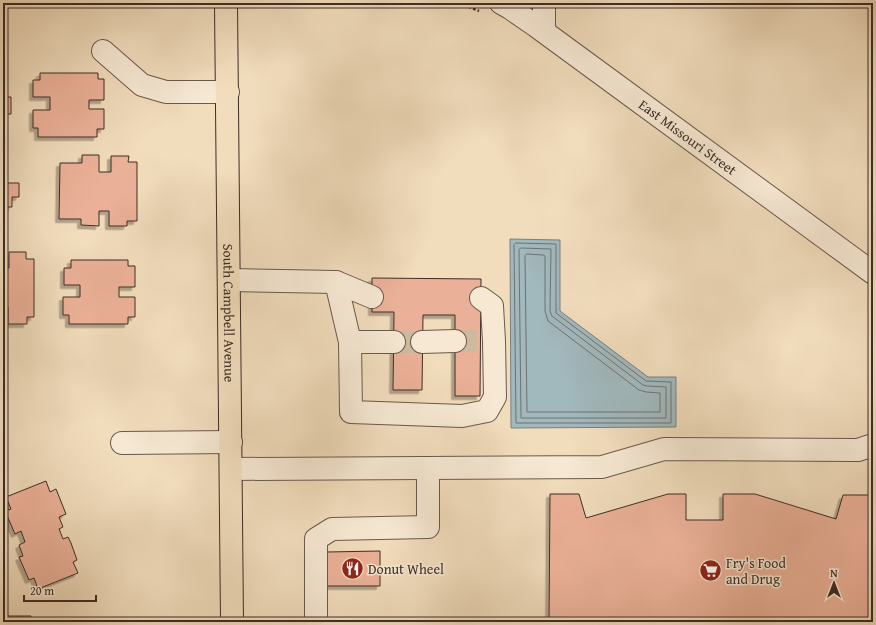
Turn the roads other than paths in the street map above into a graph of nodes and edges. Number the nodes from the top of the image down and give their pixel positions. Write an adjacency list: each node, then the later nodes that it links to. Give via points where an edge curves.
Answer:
1 (226, 3): 6 (main road, South Campbell Avenue)
2 (501, 3): 4 (street, East Missouri Street)
3 (544, 3): 4 (street)
4 (544, 31): 7 (street, East Missouri Street)
5 (103, 51): 6 (street, via 142,85 166,92)
6 (228, 92): 8 (main road, South Campbell Avenue)
7 (873, 273)
8 (229, 280): 9 (street); 16 (main road, South Campbell Avenue)
9 (336, 282): 10 (street); 13 (street)
10 (372, 297)
11 (481, 298): 13 (street, via 492,306 488,341 495,397 487,411 462,416 351,412)
12 (455, 341): 15 (street)
13 (350, 342): 14 (street)
14 (394, 342)
15 (422, 342)
16 (231, 442): 17 (street); 20 (main road, South Campbell Avenue)
17 (122, 443)
18 (873, 445): 19 (street, via 858,450 664,449 602,467)
19 (428, 468): 20 (street); 22 (street, via 428,527 332,529 316,539)
20 (231, 469): 21 (main road, South Campbell Avenue)
21 (232, 622)
22 (316, 622)

